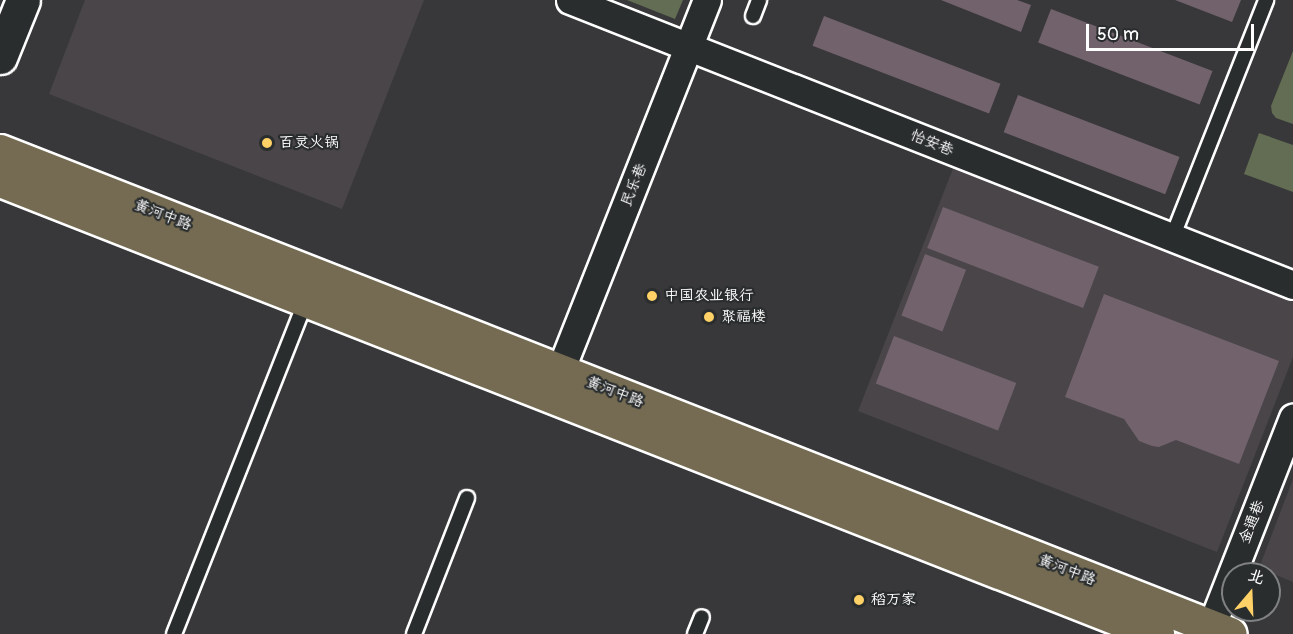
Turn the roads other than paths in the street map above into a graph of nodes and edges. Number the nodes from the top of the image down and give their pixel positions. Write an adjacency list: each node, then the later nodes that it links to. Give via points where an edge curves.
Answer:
1 (22, 0): 8 (street)
2 (570, 0): 7 (street, 怡安巷)
3 (707, 0): 7 (street, 民乐巷)
4 (759, 0): 6 (lane)
5 (1266, 0): 11 (lane)
6 (753, 16)
7 (688, 47): 11 (street, 怡安巷); 14 (street, 民乐巷)
8 (0, 57)
9 (0, 151): 14 (main road, 黄河中路)
10 (0, 180): 13 (main road, 黄河中路)
11 (1172, 238): 12 (street, 怡安巷)
12 (1293, 285)
13 (306, 300): 19 (lane); 22 (main road, 黄河中路)
14 (560, 371): 18 (main road, 黄河中路)
15 (1293, 418): 18 (street, 金通巷)
16 (467, 498): 20 (lane)
17 (702, 617): 21 (lane)
18 (1221, 630)
19 (174, 634)
20 (414, 634)
21 (695, 634)
22 (1157, 634)

